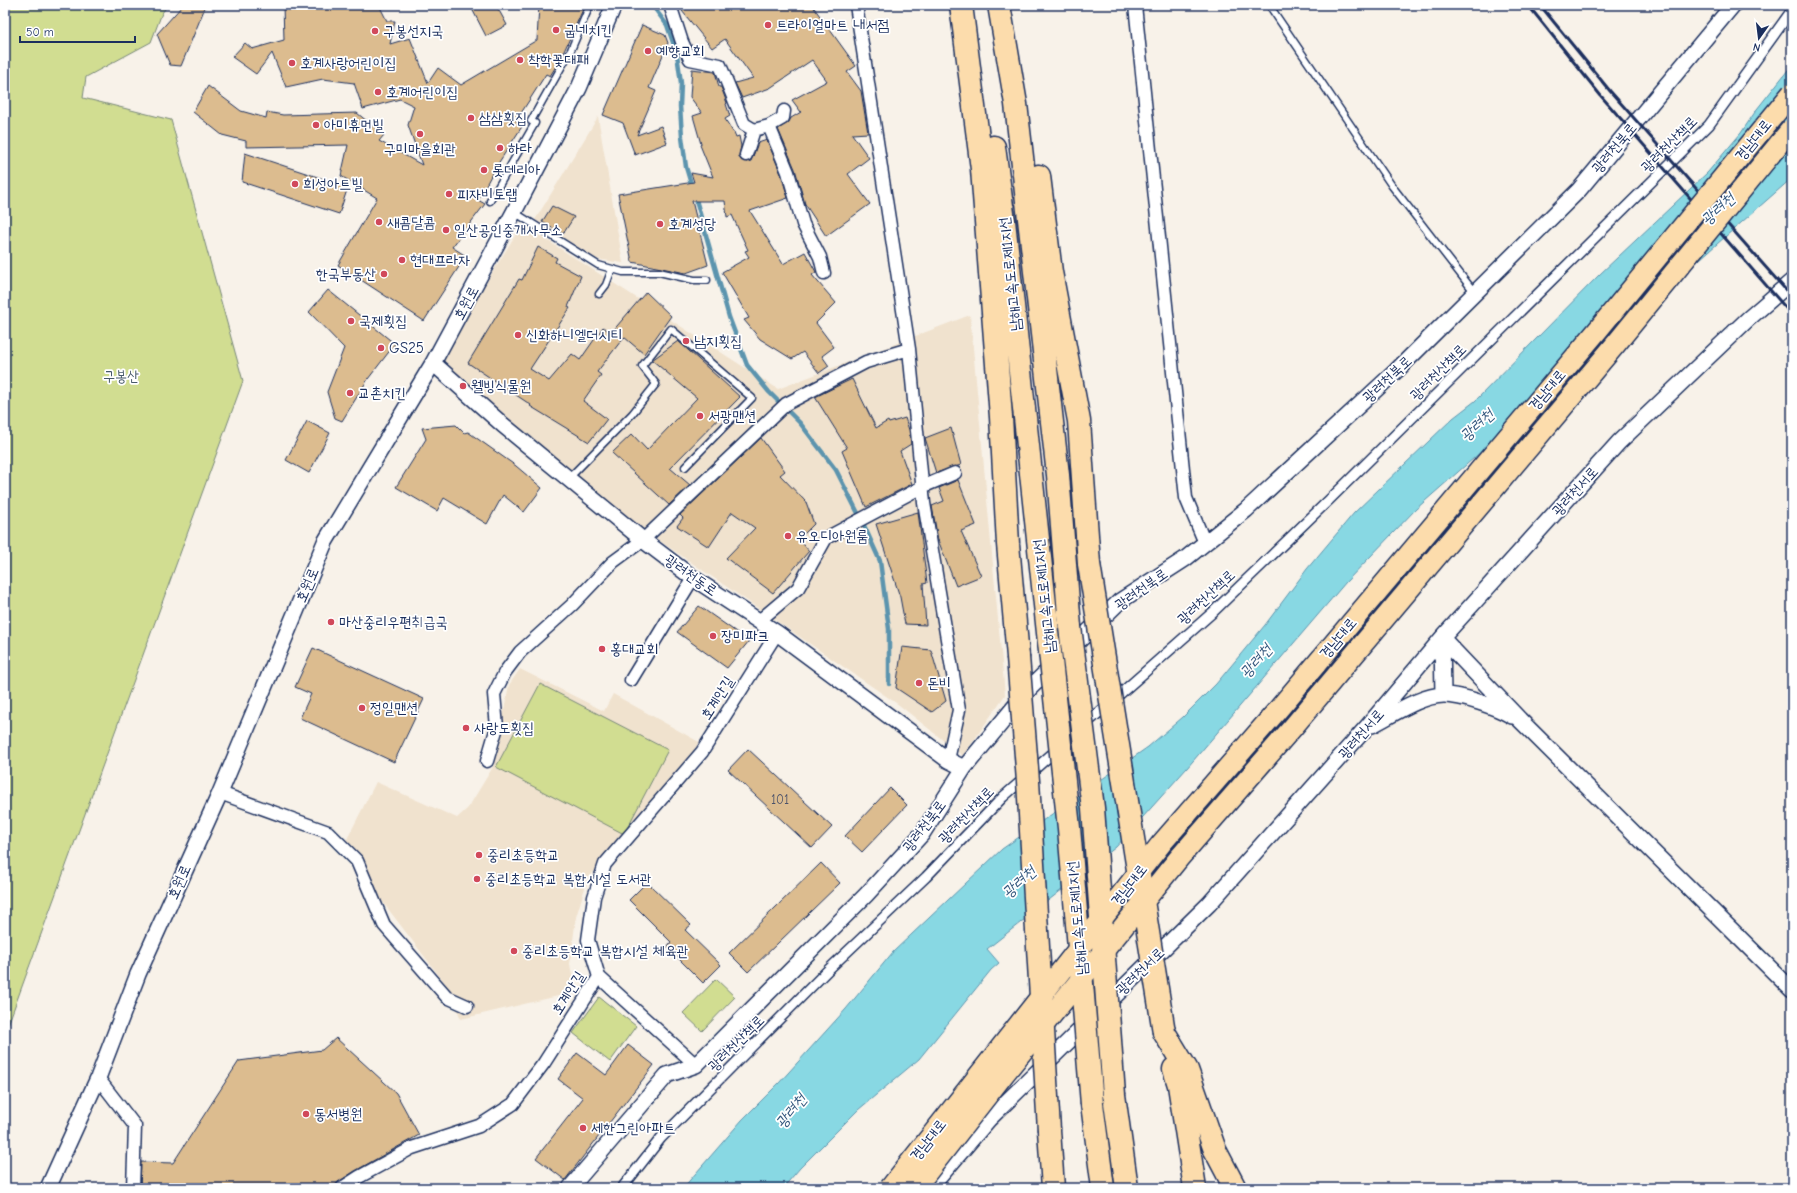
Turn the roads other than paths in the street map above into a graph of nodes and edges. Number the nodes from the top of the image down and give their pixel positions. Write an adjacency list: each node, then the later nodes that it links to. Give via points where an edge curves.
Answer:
1 (590, 5): 19 (lane, via 571,50)
2 (614, 5): 20 (street, 호원로, via 579,88)
3 (670, 5): 17 (street, via 690,59 720,65 744,124)
4 (856, 5): 27 (street)
5 (961, 5): 61 (highway, bridge, via 982,169 1008,544 1028,781)
6 (973, 5): 62 (highway, 남해고속도로제1지선, bridge, via 1004,221 1069,822 1092,1104)
7 (999, 5): 63 (highway, 남해고속도로제1지선, bridge, via 1016,104 1058,476 1070,627 1093,808 1114,1095)
8 (1013, 5): 50 (highway, bridge, via 1030,108 1051,272 1079,421 1089,564)
9 (1135, 5): 34 (street, via 1186,498)
10 (1269, 5): 25 (lane, via 1392,186)
11 (1733, 5): 25 (street, 광려천북로, via 1579,190)
12 (1792, 10): 57 (street, 광려천산책로, via 1709,125 1217,607 1003,797 926,877 829,969 661,1138)
13 (1792, 93): 58 (highway, 경남대로, bridge, via 1572,361 1276,712 1161,844)
14 (784, 111): 15 (street, via 783,118)
15 (769, 126): 17 (street); 22 (street, via 788,172 803,224 820,257)
16 (1792, 128): 59 (highway, 경남대로, bridge, via 1299,721 1179,858)
17 (754, 130): 18 (street)
18 (746, 155)
19 (490, 201)
20 (514, 212): 21 (lane, via 598,265); 28 (street, 호원로)
21 (612, 269): 23 (lane, via 623,272 659,272 694,280); 26 (lane, via 606,285)
22 (824, 273)
23 (708, 280)
24 (1792, 281): 38 (street, 광려천서로, via 1748,319 1619,442)
25 (1475, 293): 34 (street, 광려천북로, via 1396,371)
26 (599, 294)
27 (909, 349): 32 (street); 33 (street, via 866,362 786,404)
28 (433, 363): 31 (street, 광려천동로, via 502,425); 46 (street, 호원로, via 325,542)
29 (685, 466): 31 (lane, via 752,398 672,329 642,366 656,384 632,414)
30 (955, 472): 32 (street)
31 (569, 478): 33 (street, 광려천동로)
32 (922, 487): 36 (street, via 826,538 798,588); 43 (street, via 959,710)
33 (643, 540): 35 (street, 광려천동로); 44 (street, via 613,562 572,605 520,652 505,672 494,694 497,727)
34 (1205, 544): 45 (street, 광려천북로, via 1120,602 1031,687)
35 (693, 578): 36 (street, 광려천동로); 39 (street)
36 (759, 621): 37 (street, 광려천동로)
37 (777, 633): 43 (street, 광려천동로); 47 (street, 호계안길, via 702,752 605,864 594,897 588,940)
38 (1442, 638): 40 (street); 41 (street); 42 (street, 광려천서로)
39 (631, 680)
40 (1443, 695): 41 (street, via 1476,701); 42 (street, via 1419,701)
41 (1520, 720): 48 (street)
42 (1366, 728): 60 (street, 광려천서로, via 1209,904 988,1119)
43 (948, 760): 45 (street, 광려천동로)
44 (487, 761)
45 (964, 768): 51 (street, 광려천북로, via 917,840 866,895)
46 (220, 793): 49 (street, via 328,832 357,861 384,924 447,997); 52 (street, 호원로, via 138,974)
47 (599, 977): 51 (street); 55 (street, 호계안길, via 544,1064 514,1104 479,1126 412,1148)
48 (1792, 990)
49 (467, 1006)
50 (1164, 1032): 64 (highway, via 1179,1085); 65 (highway, via 1188,1070 1215,1150)
51 (696, 1065): 56 (street, 광려천북로, via 668,1075)
52 (98, 1078): 53 (street, 호원로); 54 (street, via 135,1126)
53 (48, 1188)
54 (133, 1188)
55 (342, 1188)
56 (570, 1188)
57 (622, 1188)
58 (890, 1188)
59 (915, 1188)
60 (930, 1188)
61 (1053, 1188)
62 (1103, 1188)
63 (1127, 1188)
64 (1195, 1188)
65 (1235, 1188)

